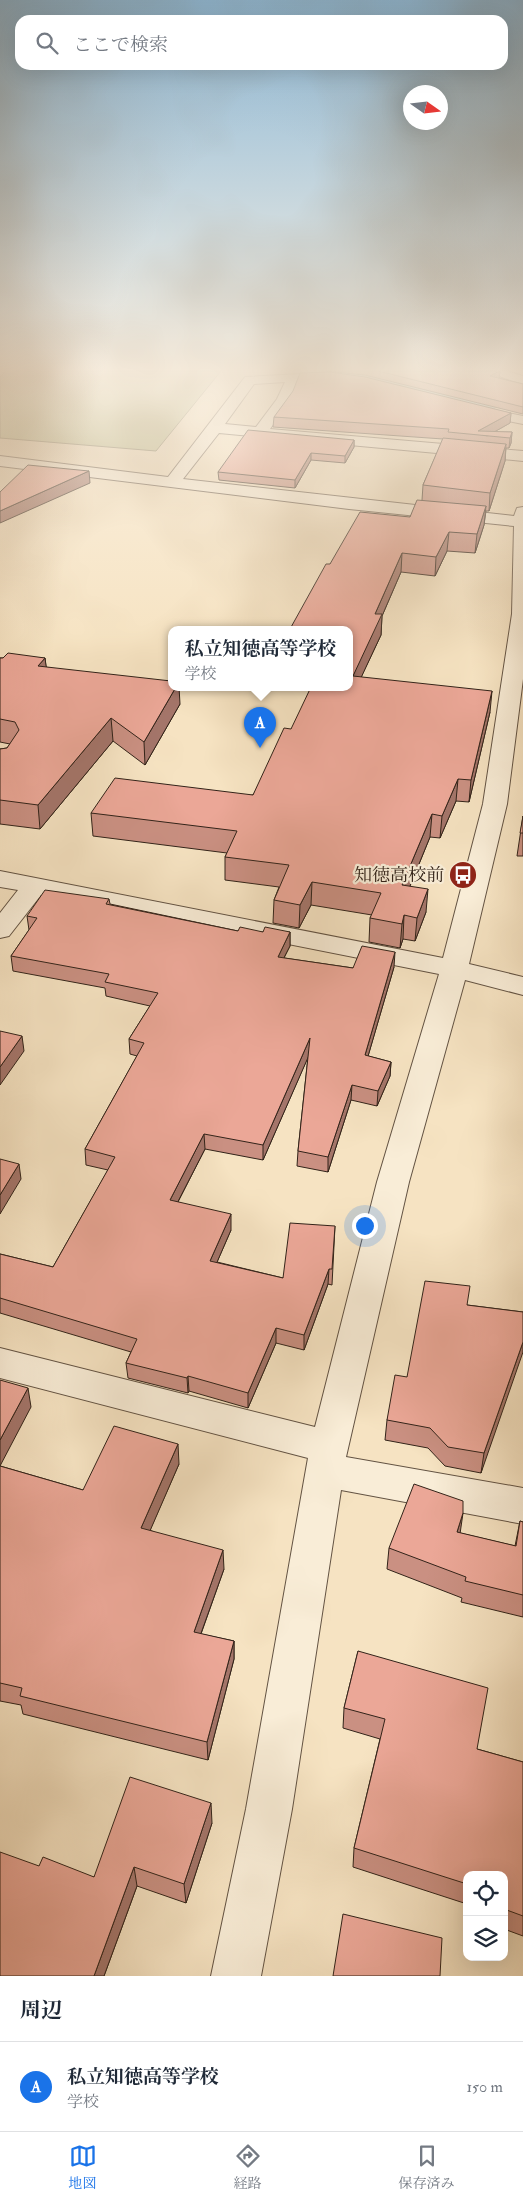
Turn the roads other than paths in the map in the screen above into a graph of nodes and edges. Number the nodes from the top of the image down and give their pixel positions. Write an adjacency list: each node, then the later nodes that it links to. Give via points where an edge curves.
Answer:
1 (10, 463): 3 (street)
2 (187, 463): 3 (street)
3 (172, 482): 4 (street)
4 (523, 518): 8 (street, via 522,614 495,804)
5 (0, 879): 6 (street)
6 (35, 885): 7 (street); 8 (street)
7 (0, 930)
8 (454, 969): 9 (street); 11 (street, via 393,1182)
9 (523, 986)
10 (0, 1364): 11 (street)
11 (327, 1458): 12 (street); 13 (street, via 269,1809)
12 (523, 1506)
13 (236, 1976)

